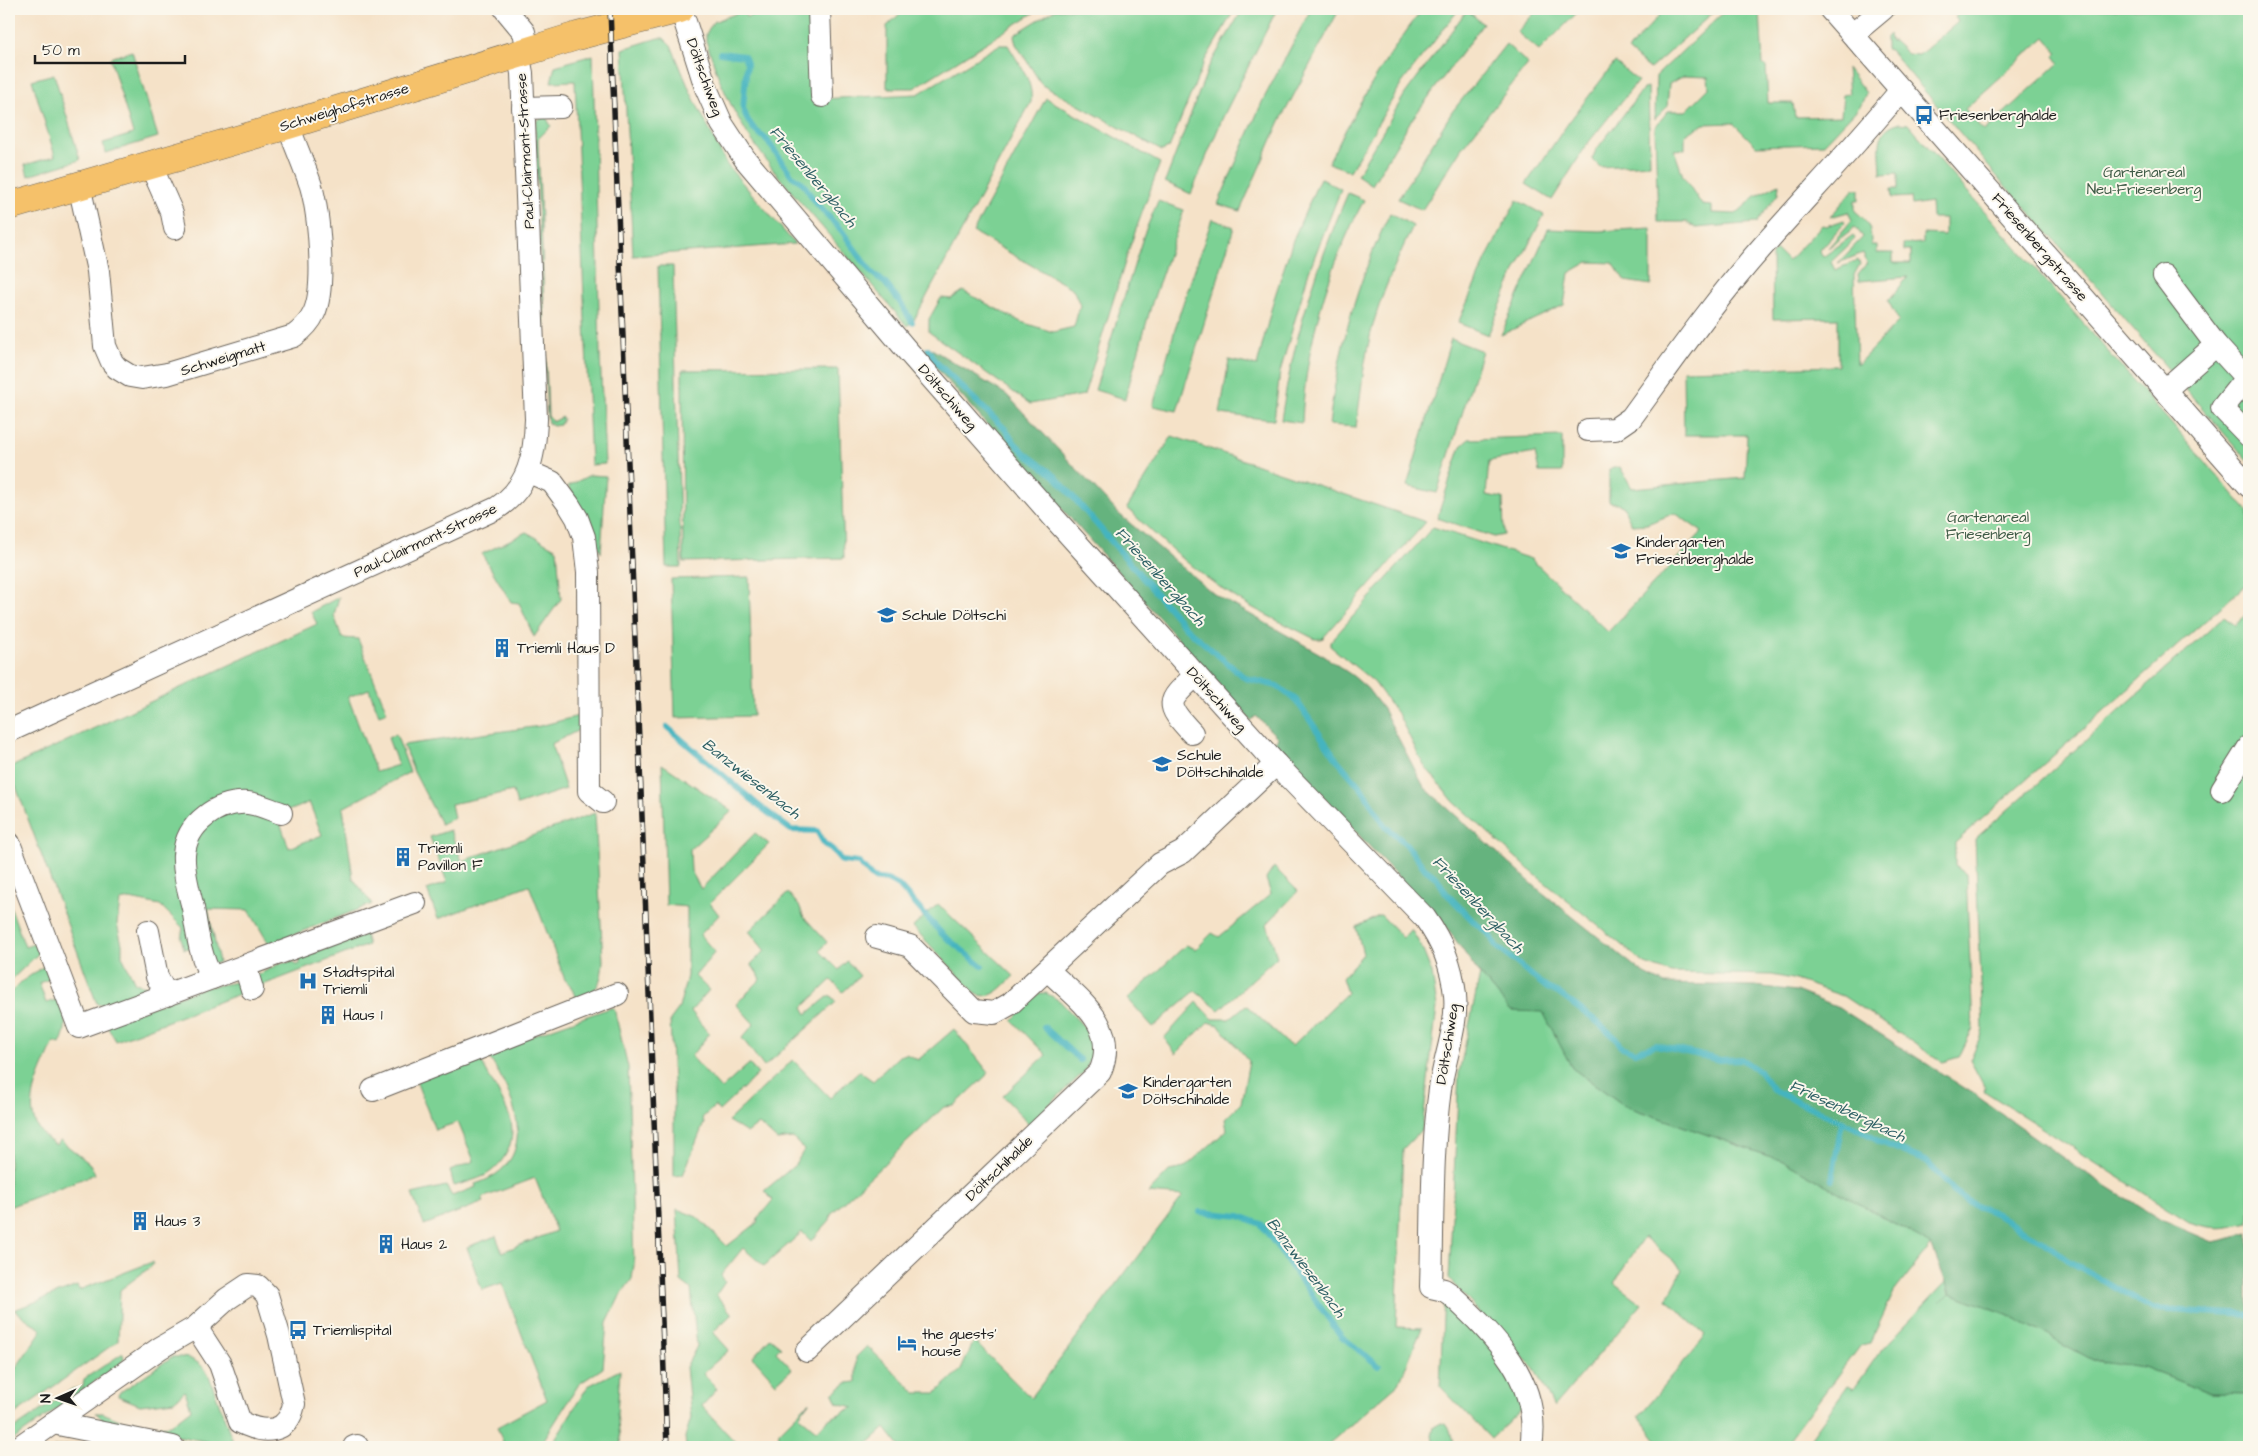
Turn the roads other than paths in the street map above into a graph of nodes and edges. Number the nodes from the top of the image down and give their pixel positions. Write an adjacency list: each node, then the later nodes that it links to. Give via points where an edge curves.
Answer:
1 (505, 9): 8 (street, via 524,32)
2 (681, 9): 6 (main road, Schweighofstrasse); 25 (street, Döltschiweg, via 706,88 722,124 745,159 905,348)
3 (819, 9): 10 (street)
4 (1830, 9): 7 (street, Friesenbergstrasse)
5 (1882, 9): 7 (street)
6 (636, 14): 8 (main road, Schweighofstrasse)
7 (1853, 34): 9 (street, Friesenbergstrasse)
8 (523, 52): 12 (street, Paul-Clairmont-Strasse); 13 (main road, Schweighofstrasse)
9 (1901, 90): 20 (street, Friesenbergstrasse); 21 (street, via 1750,262 1631,418 1615,429)
10 (822, 96)
11 (561, 107): 12 (street)
12 (523, 108): 23 (street, Paul-Clairmont-Strasse, via 536,419)
13 (288, 125): 15 (main road, Schweighofstrasse); 15 (street, Schweigmatt, via 318,214 319,288 315,312 294,336 225,358 142,378 130,376 112,362 105,346 98,271)
14 (156, 178): 17 (street, via 172,213)
15 (79, 185): 16 (main road, Schweighofstrasse)
16 (9, 206)
17 (175, 228)
18 (2164, 276): 19 (street)
19 (2216, 345): 20 (street); 22 (street, via 2246,378 2216,415)
20 (2165, 390): 24 (street, Friesenbergstrasse)
21 (1588, 430)
22 (2249, 436)
23 (529, 472): 26 (street, Paul-Clairmont-Strasse, via 518,490 497,508); 31 (street, via 552,482 573,511 584,537 588,572 589,791)
24 (2249, 486)
25 (1196, 675): 27 (street, via 1174,697 1171,706); 29 (street, Döltschiweg)
26 (9, 731)
27 (1192, 732)
28 (2249, 747): 30 (street)
29 (1276, 764): 38 (street, via 1183,852 1160,864); 49 (street, Döltschiweg, via 1425,918 1443,945 1455,998 1436,1128 1431,1287 1450,1294 1496,1339 1511,1359 1526,1390 1533,1418)
30 (2222, 790)
31 (603, 802)
32 (281, 813): 39 (street, via 250,803 219,807 196,826 187,843 184,856 188,884 200,947)
33 (9, 843): 42 (street, via 79,1027)
34 (415, 903): 37 (street)
35 (148, 931): 42 (street, via 157,977)
36 (877, 937): 38 (street, via 910,946 967,1006 980,1013 1003,1010)
37 (244, 966): 39 (street); 40 (street)
38 (1048, 970): 45 (street, Döltschihalde, via 1101,1026 1106,1055 1100,1072)
39 (212, 978): 42 (street)
40 (252, 989)
41 (617, 994): 43 (street)
42 (167, 995)
43 (373, 1090)
44 (196, 1326): 44 (street, via 220,1364 240,1422 255,1430 276,1430 286,1423 294,1404 267,1294 248,1285); 46 (street)
45 (807, 1351)
46 (53, 1424): 47 (street); 48 (street)
47 (19, 1447)
48 (173, 1447)
49 (1531, 1447)

